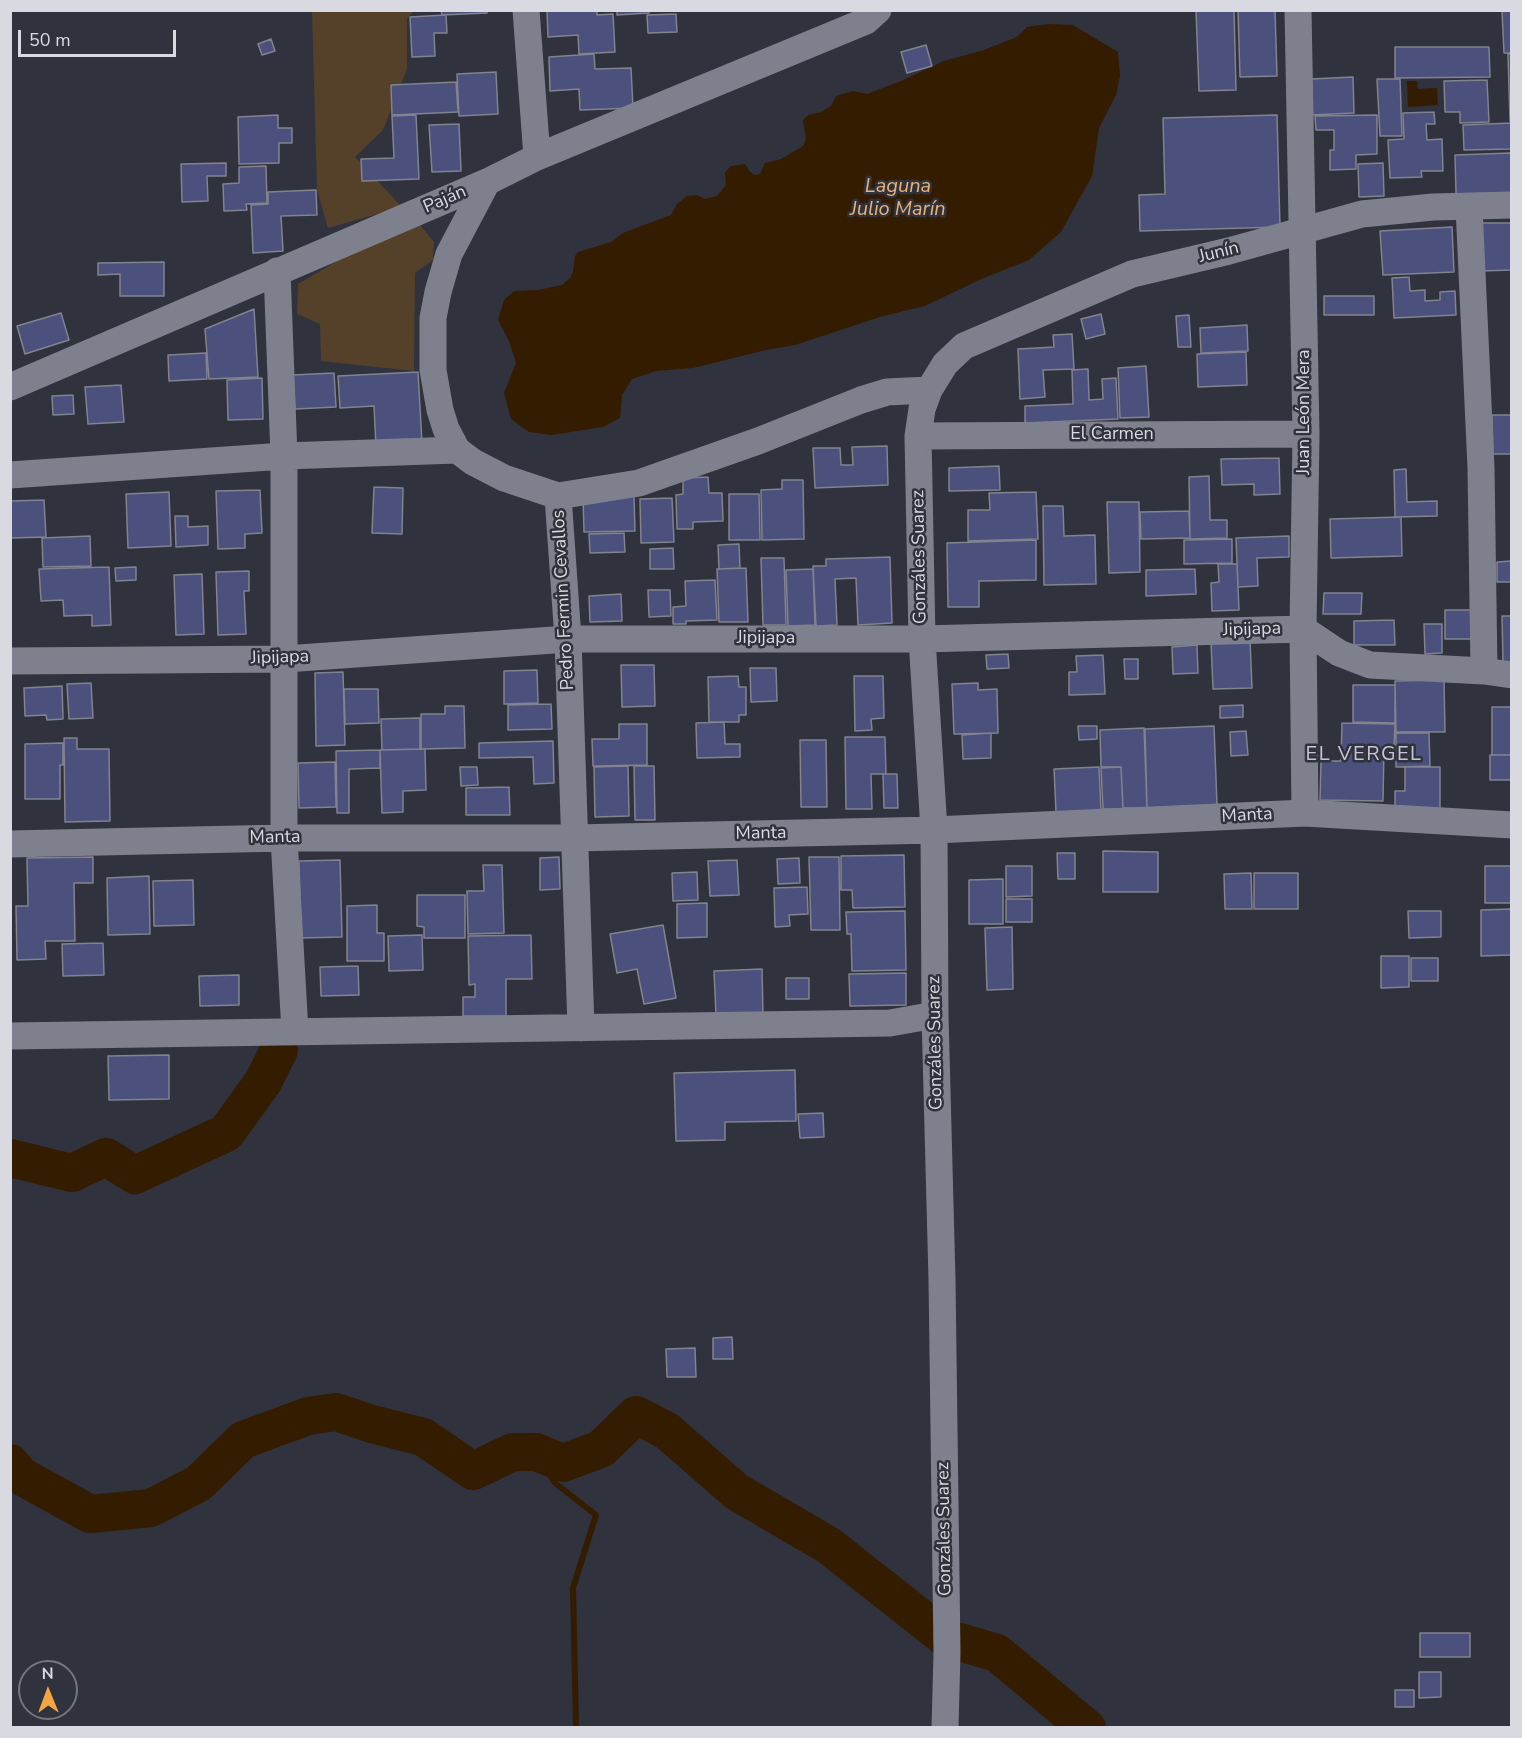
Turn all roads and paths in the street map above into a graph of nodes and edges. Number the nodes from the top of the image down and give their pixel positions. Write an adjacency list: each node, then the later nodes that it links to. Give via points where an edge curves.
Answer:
1 (526, 10): 4 (street)
2 (878, 10): 4 (street, Paján, via 866,21)
3 (1298, 10): 8 (street, Juan León Mera)
4 (537, 157): 5 (street, Paján)
5 (487, 182): 9 (street, Paján); 15 (street, via 449,254 433,318 433,370 440,410)
6 (1512, 205): 7 (street, Junín)
7 (1469, 207): 8 (street, Junín, via 1362,213); 24 (street)
8 (1303, 231): 10 (street, Junín, via 1132,274 964,346); 13 (street, Juan León Mera)
9 (277, 271): 11 (street, Paján); 16 (street)
10 (945, 364): 12 (street, Gonzáles Suarez)
11 (10, 387)
12 (929, 390): 14 (street, Gonzáles Suarez); 18 (street, via 887,392 861,400 639,483)
13 (1306, 434): 14 (street, El Carmen); 19 (street, Juan León Mera)
14 (918, 436): 21 (street, Gonzáles Suarez)
15 (456, 450): 16 (street); 18 (street, Pedro Fermin Cevallos, via 504,478)
16 (284, 456): 17 (street); 22 (street)
17 (10, 475)
18 (558, 496): 20 (street, Pedro Fermin Cevallos)
19 (1303, 629): 21 (street, Jipijapa); 24 (street, Jipijapa, via 1339,653 1370,665); 26 (street, Juan León Mera)
20 (568, 639): 21 (street, Jipijapa); 22 (street, Jipijapa); 30 (street, Pedro Fermin Cevallos)
21 (922, 639): 28 (street, Gonzáles Suarez)
22 (285, 658): 23 (street, Jipijapa); 29 (street)
23 (10, 661)
24 (1484, 671): 25 (street, Jipijapa)
25 (1512, 675)
26 (1305, 813): 27 (street, Manta); 28 (street, Manta)
27 (1512, 825)
28 (934, 830): 30 (street, Manta); 32 (street, Gonzáles Suarez)
29 (284, 838): 30 (street, Manta); 31 (street, Manta); 34 (street)
30 (574, 838): 33 (street, Pedro Fermin Cevallos)
31 (10, 844)
32 (935, 1015): 33 (street, via 890,1023); 36 (street, Gonzáles Suarez, via 942,1279)
33 (581, 1028): 34 (street)
34 (295, 1032): 35 (street)
35 (10, 1036)
36 (945, 1728)

